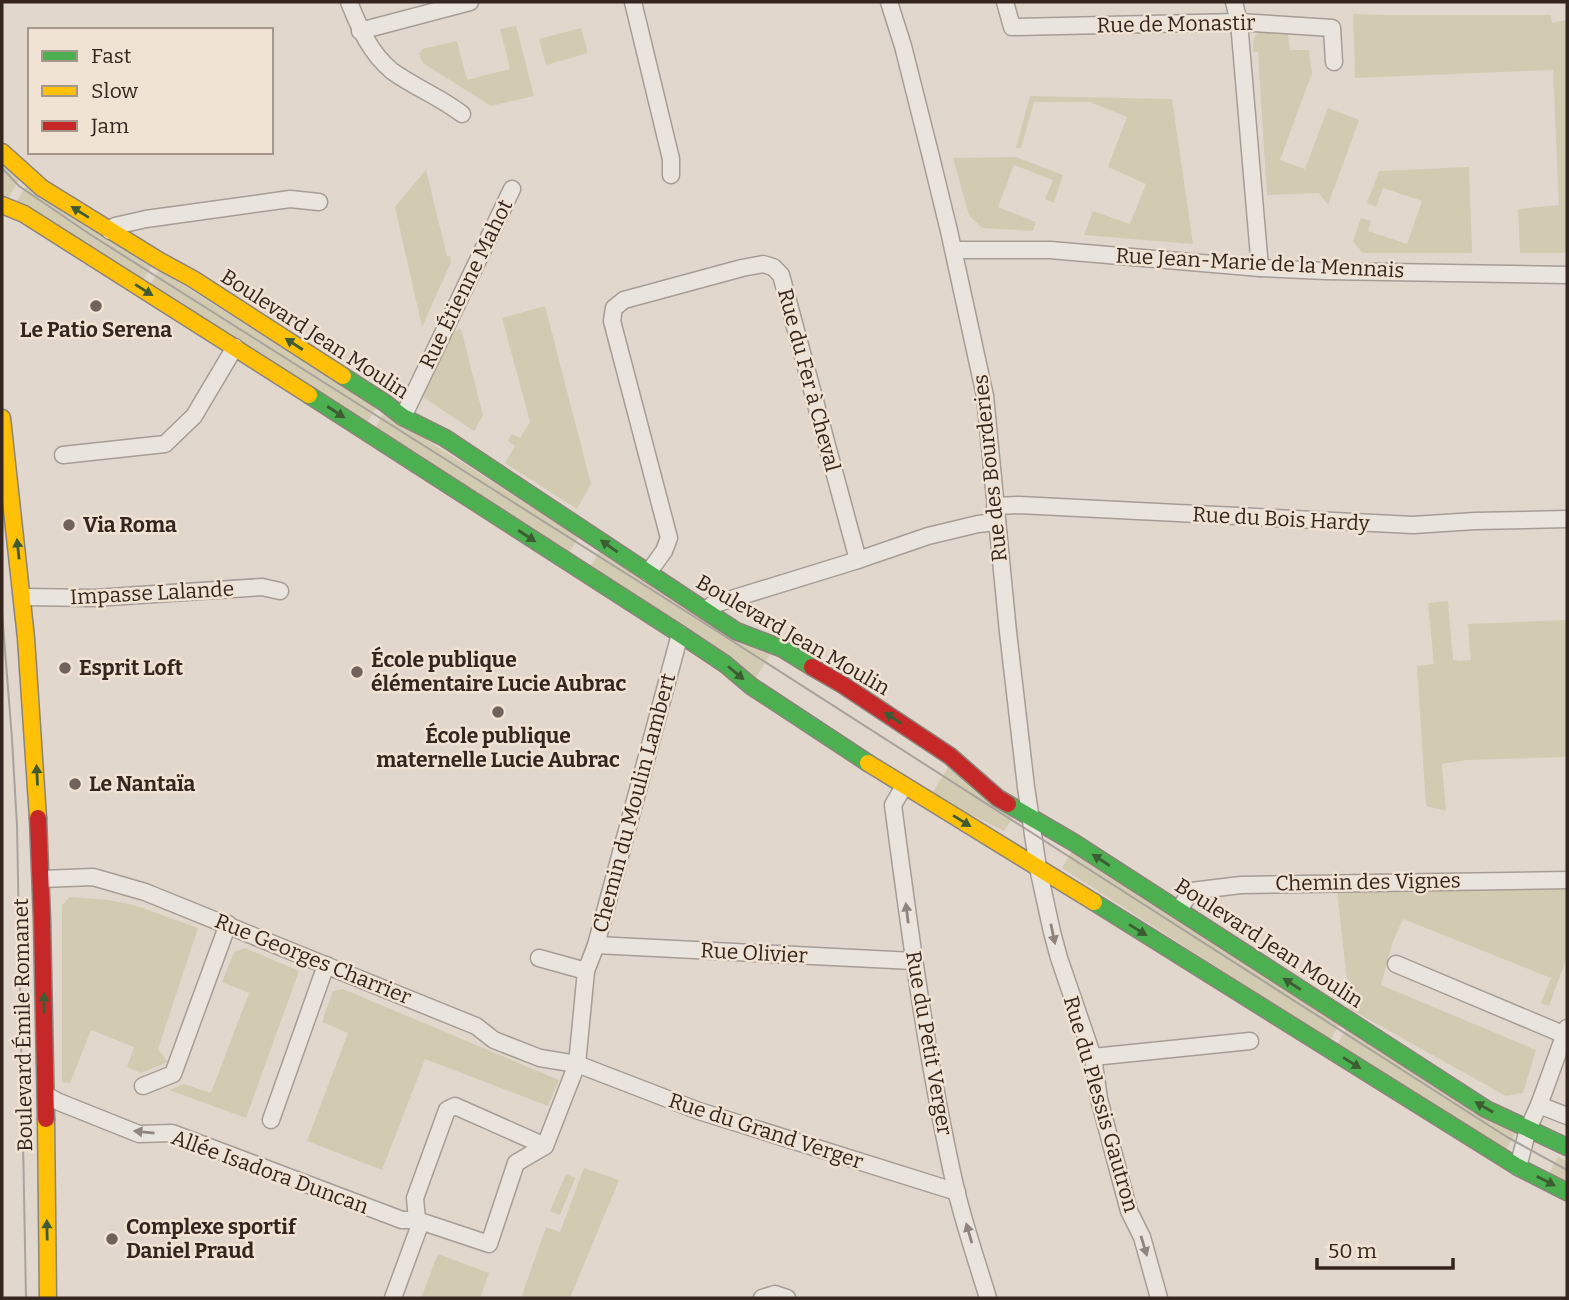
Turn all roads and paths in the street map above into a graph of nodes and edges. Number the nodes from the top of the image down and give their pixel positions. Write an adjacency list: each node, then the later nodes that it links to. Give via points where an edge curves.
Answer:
1 (349, 2): 8 (street)
2 (470, 2): 8 (street)
3 (633, 2): 12 (street)
4 (888, 2): 17 (street, Rue des Bourderies)
5 (1004, 2): 7 (street, Rue de Monastir, via 1012,27)
6 (1234, 2): 7 (street)
7 (1239, 22): 9 (street, Rue de Monastir, via 1332,28); 18 (street)
8 (360, 32): 10 (street, via 392,70)
9 (1334, 62)
10 (462, 114)
11 (2, 152): 16 (main road, Boulevard Jean Moulin, one-way to 11, via 42,188)
12 (671, 175)
13 (512, 189): 21 (street, Rue Étienne Mahot)
14 (320, 202): 16 (street, via 290,199 146,219)
15 (2, 205): 20 (main road, one-way to 20, via 24,214)
16 (110, 231): 21 (main road, Boulevard Jean Moulin, one-way to 16, via 193,278)
17 (954, 250): 18 (street, Rue Jean-Marie de la Mennais, via 1050,250); 24 (street, Rue des Bourderies, via 985,396)
18 (1261, 268): 19 (street, Rue Jean-Marie de la Mennais)
19 (1567, 275)
20 (235, 347): 23 (street, via 194,416 165,444); 31 (main road, one-way to 31)
21 (403, 417): 27 (main road, Boulevard Jean Moulin, one-way to 21, via 445,438)
22 (2, 418): 29 (main road, Boulevard Émile Romanet, one-way to 22)
23 (63, 455)
24 (996, 514): 25 (street, Rue du Bois Hardy, via 1019,505 1413,526); 26 (street, Rue du Bois Hardy, via 978,524); 33 (street, Rue des Bourderies)
25 (1567, 519)
26 (858, 560): 27 (street, Rue du Fer à Cheval, via 781,275 763,264 624,300 614,309 612,321 669,538); 30 (street, Rue du Bois Hardy, via 712,605)
27 (648, 573): 30 (main road, Boulevard Jean Moulin)
28 (279, 591): 29 (street, Impasse Lalande, via 262,587 94,598)
29 (23, 597): 35 (main road, Boulevard Émile Romanet, one-way to 29)
30 (706, 611): 33 (main road, Boulevard Jean Moulin, one-way to 30, via 998,798 950,756 843,685)
31 (680, 634): 32 (main road, one-way to 32); 39 (street, Chemin du Moulin Lambert)
32 (904, 786): 34 (main road, one-way to 34); 41 (street, Rue du Petit Verger, one-way to 32, via 893,805)
33 (1030, 817): 34 (street, Rue des Bourderies); 37 (main road, Boulevard Jean Moulin, one-way to 33)
34 (1038, 868): 47 (street, Rue du Plessis Gautron, one-way to 47, via 1059,958); 57 (main road, one-way to 57)
35 (41, 879): 38 (street, Rue Georges Charrier, via 93,877); 50 (main road, Boulevard Émile Romanet, one-way to 35)
36 (1567, 880): 37 (street, Chemin des Vignes, via 1241,885 1191,891)
37 (1179, 910): 54 (main road, Boulevard Jean Moulin, one-way to 37, via 1486,1110)
38 (228, 925): 43 (street, Rue Georges Charrier); 49 (street, via 173,1074)
39 (596, 945): 41 (street, Rue Olivier); 44 (street, Chemin du Moulin Lambert)
40 (539, 958): 44 (street)
41 (913, 961): 58 (street, Rue du Petit Verger)
42 (1395, 964): 45 (street)
43 (326, 965): 48 (street, Rue Georges Charrier, via 476,1026 494,1040 540,1058); 53 (street)
44 (586, 971): 48 (street, Chemin du Moulin Lambert)
45 (1566, 1032): 51 (street)
46 (1250, 1041): 47 (street)
47 (1093, 1057): 66 (street, Rue du Plessis Gautron, one-way to 66, via 1099,1099 1129,1211 1142,1237)
48 (577, 1064): 55 (street, Chemin du Moulin Lambert); 58 (street, Rue du Grand Verger, via 699,1111)
49 (143, 1086)
50 (46, 1094): 60 (street, Allée Isadora Duncan, one-way to 50, via 402,1220 172,1133 139,1133); 61 (main road, Boulevard Émile Romanet, one-way to 50)
51 (1539, 1105): 52 (street); 54 (street)
52 (1567, 1116)
53 (271, 1120)
54 (1528, 1129): 56 (main road, Boulevard Jean Moulin); 57 (street)
55 (545, 1146): 60 (street, Allée Isadora Duncan, via 516,1164 489,1244); 60 (street, via 455,1106 447,1110 415,1198)
56 (1567, 1147)
57 (1518, 1167): 59 (main road, one-way to 59)
58 (957, 1192): 65 (street, Rue du Petit Verger, one-way to 58)
59 (1567, 1192)
60 (417, 1220): 62 (street, via 418,1230)
61 (48, 1298)
62 (393, 1298)
63 (762, 1298): 64 (street, via 775,1294)
64 (787, 1298)
65 (988, 1298)
66 (1159, 1298)

